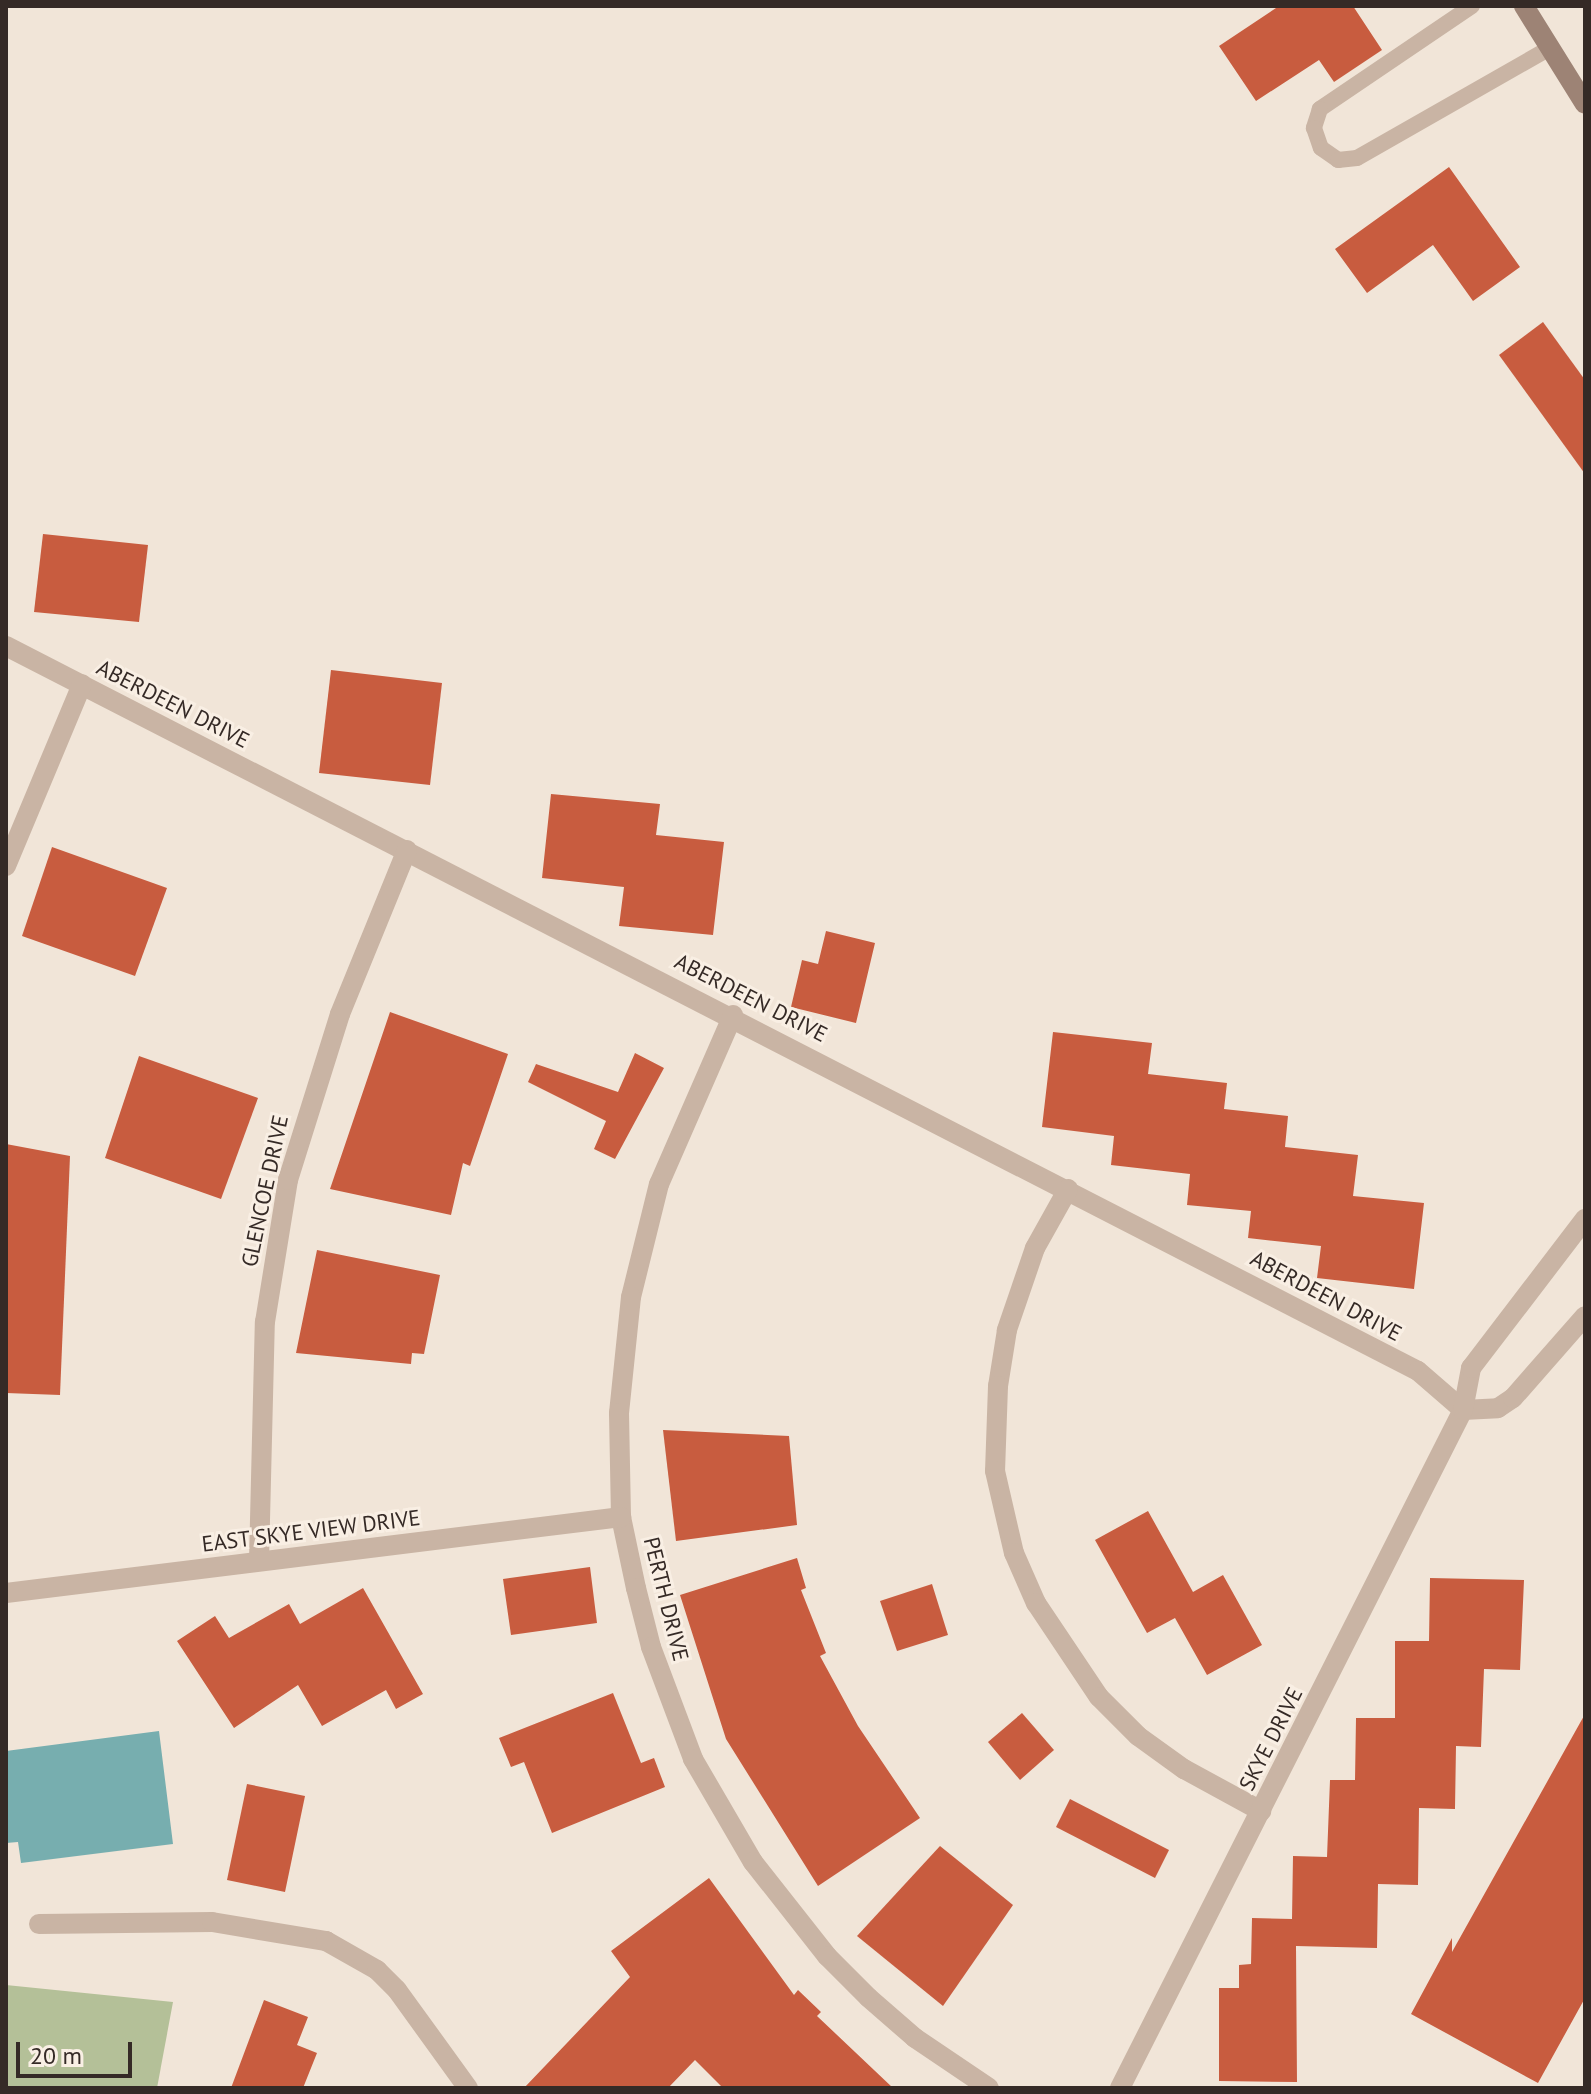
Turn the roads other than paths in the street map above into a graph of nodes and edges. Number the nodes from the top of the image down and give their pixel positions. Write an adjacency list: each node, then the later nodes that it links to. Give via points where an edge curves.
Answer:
1 (1472, 6): 3 (lane, via 1320,109 1314,128 1321,148 1338,160 1357,158)
2 (1524, 6): 3 (street)
3 (1550, 48): 4 (street)
4 (1585, 104)
5 (6, 646): 6 (street, ABERDEEN DRIVE)
6 (82, 684): 7 (street, ABERDEEN DRIVE); 8 (street)
7 (407, 850): 9 (street, ABERDEEN DRIVE); 15 (street, GLENCOE DRIVE, via 340,1014 288,1180 265,1322)
8 (6, 866)
9 (733, 1015): 10 (street, ABERDEEN DRIVE); 14 (street, PERTH DRIVE, via 680,1129 640,1254 622,1355)
10 (1068, 1189): 13 (street, ABERDEEN DRIVE, via 1418,1371); 17 (street, via 1035,1248 1007,1330 998,1386 995,1471 1014,1553 1036,1603 1099,1697 1138,1736 1184,1769)
11 (1585, 1219): 13 (street, SKYE DRIVE, via 1487,1341 1471,1368)
12 (1585, 1316): 13 (street, via 1513,1398 1498,1408)
13 (1463, 1410): 17 (street, SKYE DRIVE)
14 (621, 1517): 15 (street, EAST SKYE VIEW DRIVE); 20 (street, PERTH DRIVE, via 670,1704 693,1759 745,1850 788,1911 869,1998 915,2038)
15 (259, 1561): 16 (street, EAST SKYE VIEW DRIVE)
16 (6, 1593)
17 (1261, 1811): 21 (street, SKYE DRIVE)
18 (39, 1924): 19 (street, via 212,1922 326,1941 377,1970 397,1990)
19 (468, 2088)
20 (989, 2088)
21 (1120, 2088)

